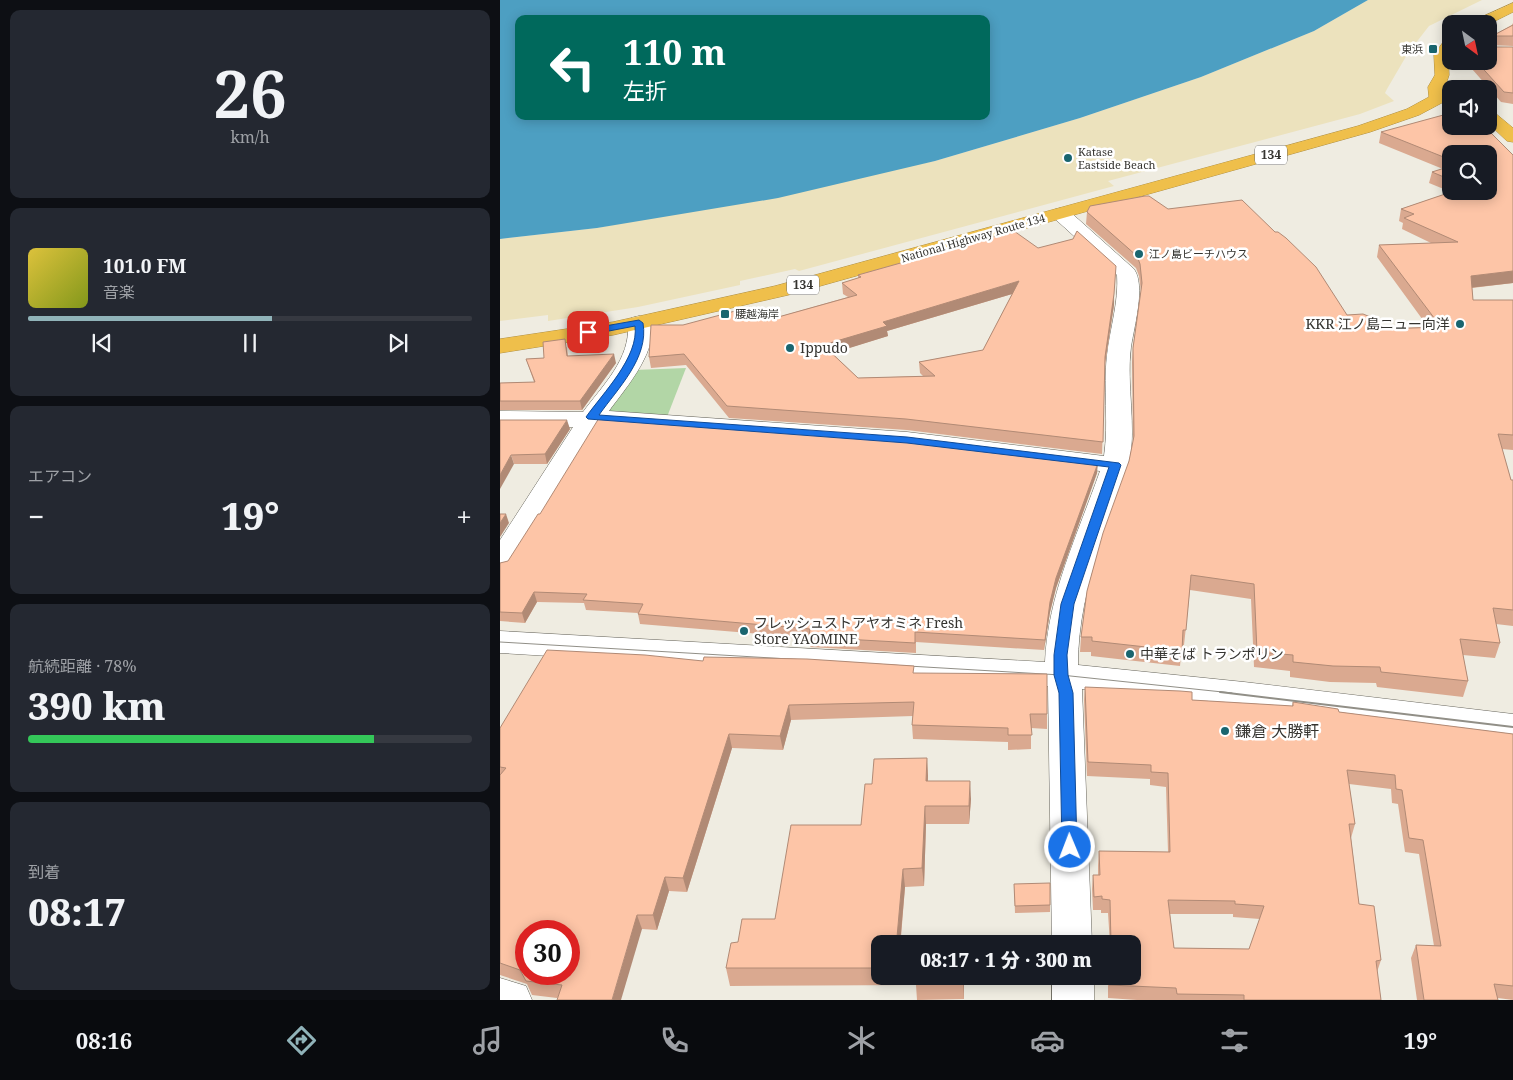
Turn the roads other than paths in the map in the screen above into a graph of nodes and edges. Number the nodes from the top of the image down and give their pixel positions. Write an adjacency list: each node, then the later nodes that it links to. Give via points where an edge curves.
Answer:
1 (1513, 7): 2 (highway)
2 (1497, 15)
3 (1513, 18): 4 (highway)
4 (1498, 26)
5 (1442, 53): 6 (highway, National Highway Route 134 / 134, via 1442,75 1436,88)
6 (1442, 90)
7 (1442, 97): 10 (highway, National Highway Route 134 / 134, via 1374,126)
8 (1497, 123): 9 (highway)
9 (1513, 137)
10 (1061, 214): 11 (highway, National Highway Route 134 / 134, via 804,285); 15 (street, via 1127,273 1128,301 1119,346)
11 (639, 323): 12 (highway, National Highway Route 134 / 134); 14 (street, via 634,359)
12 (500, 346)
13 (500, 419): 14 (street)
14 (591, 419): 15 (street, via 907,440); 16 (street)
15 (1115, 465): 18 (street, via 1068,604)
16 (500, 563)
17 (500, 642): 18 (street)
18 (1061, 675): 19 (street, via 1234,692); 20 (street, via 1066,693)
19 (1513, 727)
20 (1072, 935)
21 (1073, 985): 24 (street)
22 (500, 998): 23 (street)
23 (511, 1000)
24 (1073, 1000)

